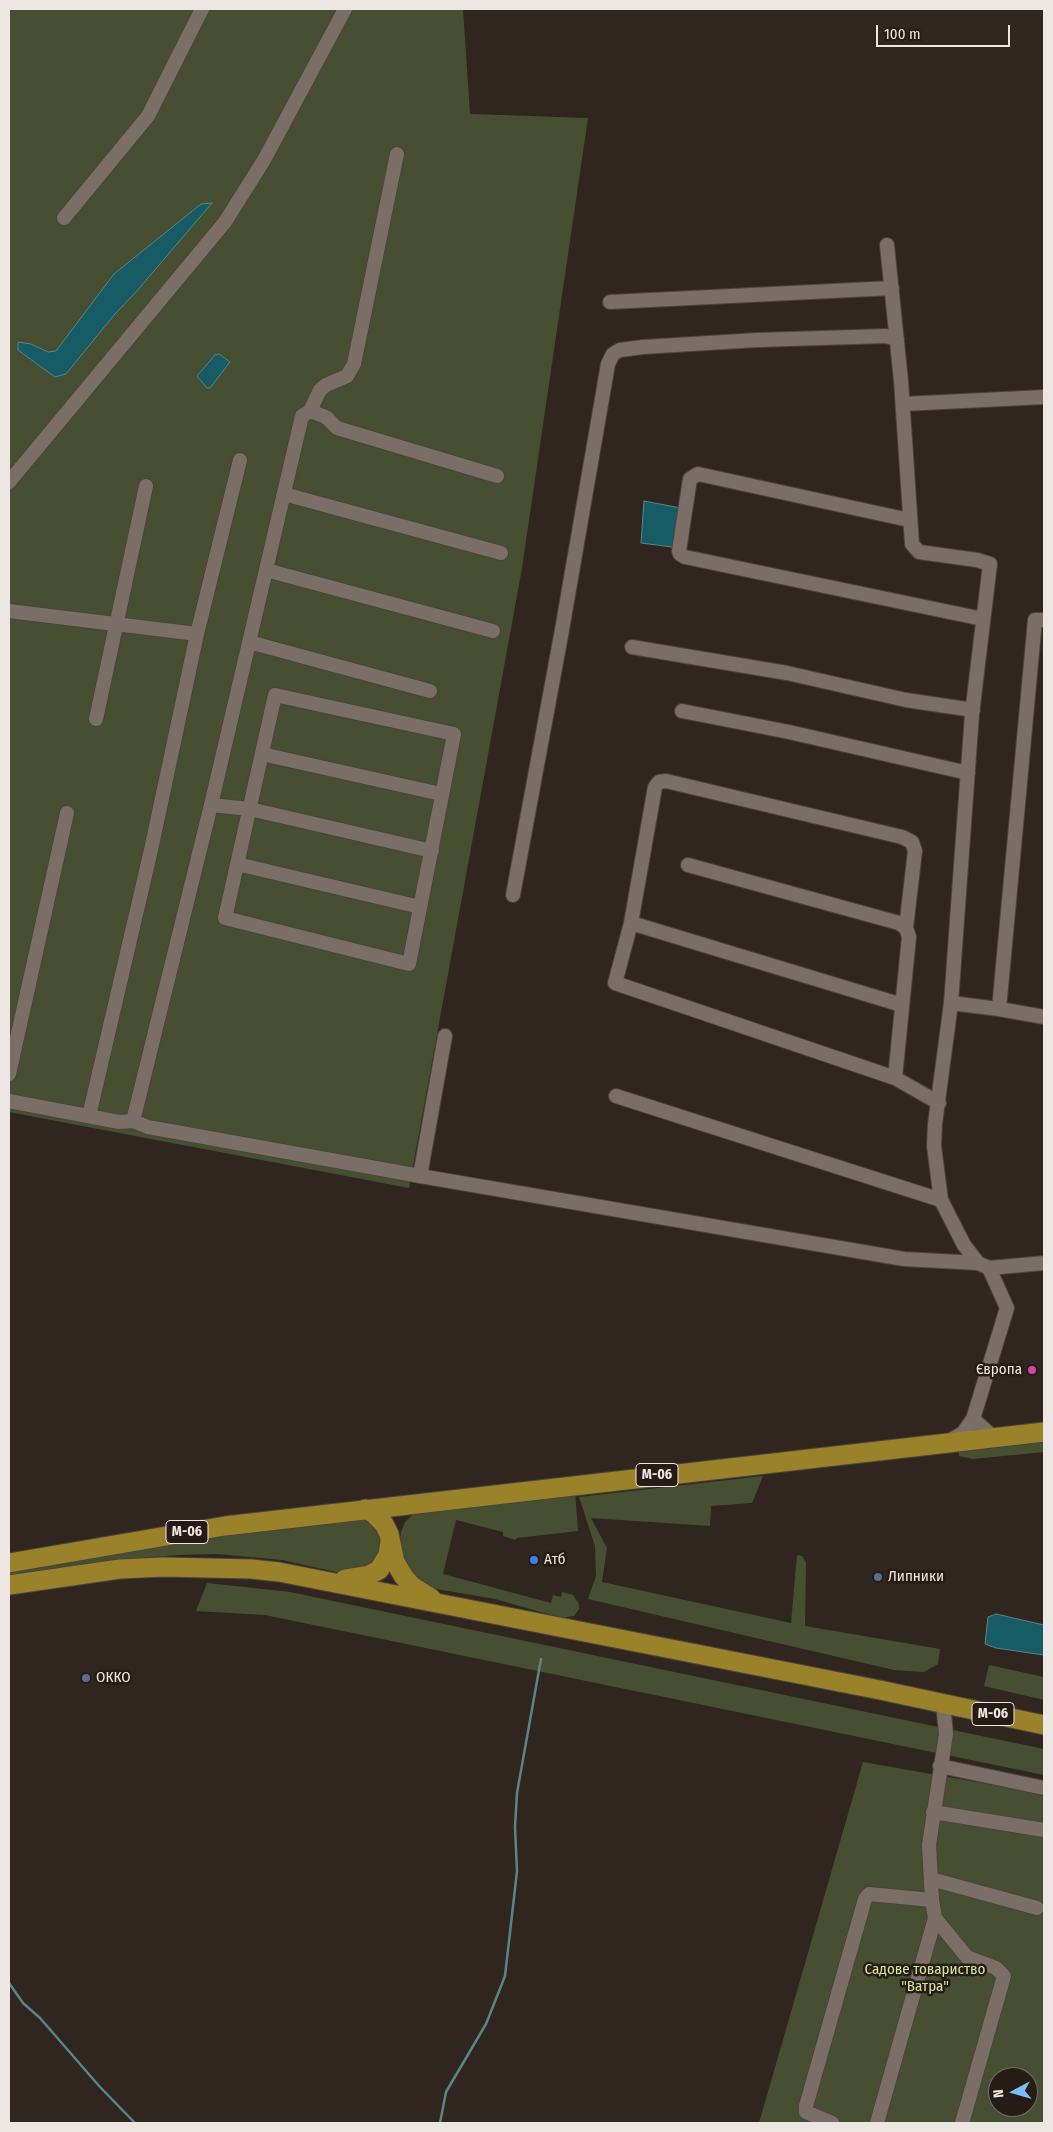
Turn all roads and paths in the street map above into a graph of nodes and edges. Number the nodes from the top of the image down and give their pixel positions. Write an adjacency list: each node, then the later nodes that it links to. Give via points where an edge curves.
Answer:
1 (202, 9): 4 (street, via 148,116)
2 (345, 9): 14 (street, via 264,160 225,222)
3 (397, 154): 11 (street, via 354,364 346,376 320,390)
4 (64, 218)
5 (887, 245): 6 (street)
6 (892, 288): 7 (street); 8 (street)
7 (610, 302)
8 (897, 339): 10 (street); 41 (street, via 886,336 757,340 643,347 612,354)
9 (1044, 397): 10 (street)
10 (903, 404): 17 (street)
11 (310, 411): 13 (street, via 326,417 337,428); 16 (street, via 302,416)
12 (240, 460): 25 (street)
13 (496, 476)
14 (9, 482)
15 (146, 486): 23 (street)
16 (284, 494): 18 (street); 19 (street)
17 (909, 520): 21 (street, via 912,544 919,552 990,564); 21 (street, via 698,474 690,479 679,551 685,557)
18 (501, 553)
19 (266, 570): 24 (street); 26 (street)
20 (9, 611): 23 (street)
21 (983, 619): 29 (street)
22 (1044, 620): 47 (street, via 1035,620)
23 (117, 624): 25 (street); 31 (street)
24 (493, 631)
25 (197, 634): 55 (street)
26 (249, 642): 28 (street); 35 (street)
27 (632, 647): 29 (street, via 787,673 906,700)
28 (430, 691)
29 (973, 710): 33 (street)
30 (682, 711): 33 (street)
31 (96, 719)
32 (262, 754): 34 (street); 34 (street, via 275,695 445,732 454,734); 36 (street)
33 (968, 773): 45 (street)
34 (442, 794): 38 (street)
35 (211, 805): 36 (street); 56 (street)
36 (250, 809): 38 (street); 39 (street)
37 (67, 813): 50 (street)
38 (432, 851): 42 (street)
39 (237, 864): 42 (street); 42 (street, via 225,918 409,964)
40 (688, 865): 44 (street, via 899,923)
41 (513, 895)
42 (420, 907)
43 (630, 924): 44 (street, via 655,787 666,781 912,842 915,851); 46 (street); 51 (street, via 615,983)
44 (906, 928): 46 (street, via 909,937)
45 (951, 1003): 47 (street); 54 (street)
46 (902, 1006): 51 (street)
47 (999, 1009): 48 (street)
48 (1044, 1017)
49 (445, 1036): 57 (street)
50 (9, 1074)
51 (895, 1078): 54 (street)
52 (616, 1096): 58 (street)
53 (9, 1101): 55 (street)
54 (939, 1103): 58 (street, via 934,1146)
55 (89, 1116): 56 (street, via 119,1122)
56 (133, 1121): 57 (street, via 148,1127)
57 (420, 1176): 60 (street, via 904,1259)
58 (941, 1200): 60 (street, via 964,1245)
59 (1044, 1263): 60 (street)
60 (984, 1265): 61 (street, via 1006,1308)
61 (973, 1419): 63 (street); 64 (street, via 963,1433)
62 (1044, 1432): 63 (highway, М-06)
63 (993, 1437): 64 (highway, М-06)
64 (948, 1442): 65 (highway, М-06)
65 (365, 1509): 66 (highway, via 384,1524); 67 (highway, М-06, via 225,1526)
66 (390, 1541): 68 (highway, via 384,1563 369,1576); 70 (highway, via 395,1562 404,1577)
67 (9, 1563)
68 (324, 1580): 69 (highway, М-06, via 251,1569 164,1566); 70 (highway, М-06)
69 (9, 1585)
70 (437, 1602): 71 (highway, М-06)
71 (943, 1704): 72 (highway, М-06); 73 (street, via 946,1734)
72 (1044, 1725)
73 (940, 1766): 74 (street); 75 (street)
74 (1044, 1788)
75 (933, 1812): 76 (street); 77 (street, via 929,1845)
76 (1044, 1830)
77 (931, 1879): 78 (street); 79 (street)
78 (932, 1900): 80 (street); 81 (street, via 869,1894 865,1899 806,2106 806,2112)
79 (1037, 1908)
80 (935, 1918): 82 (street); 83 (street, via 967,1957 996,1968 1004,1976)
81 (832, 2123)
82 (877, 2123)
83 (962, 2123)

